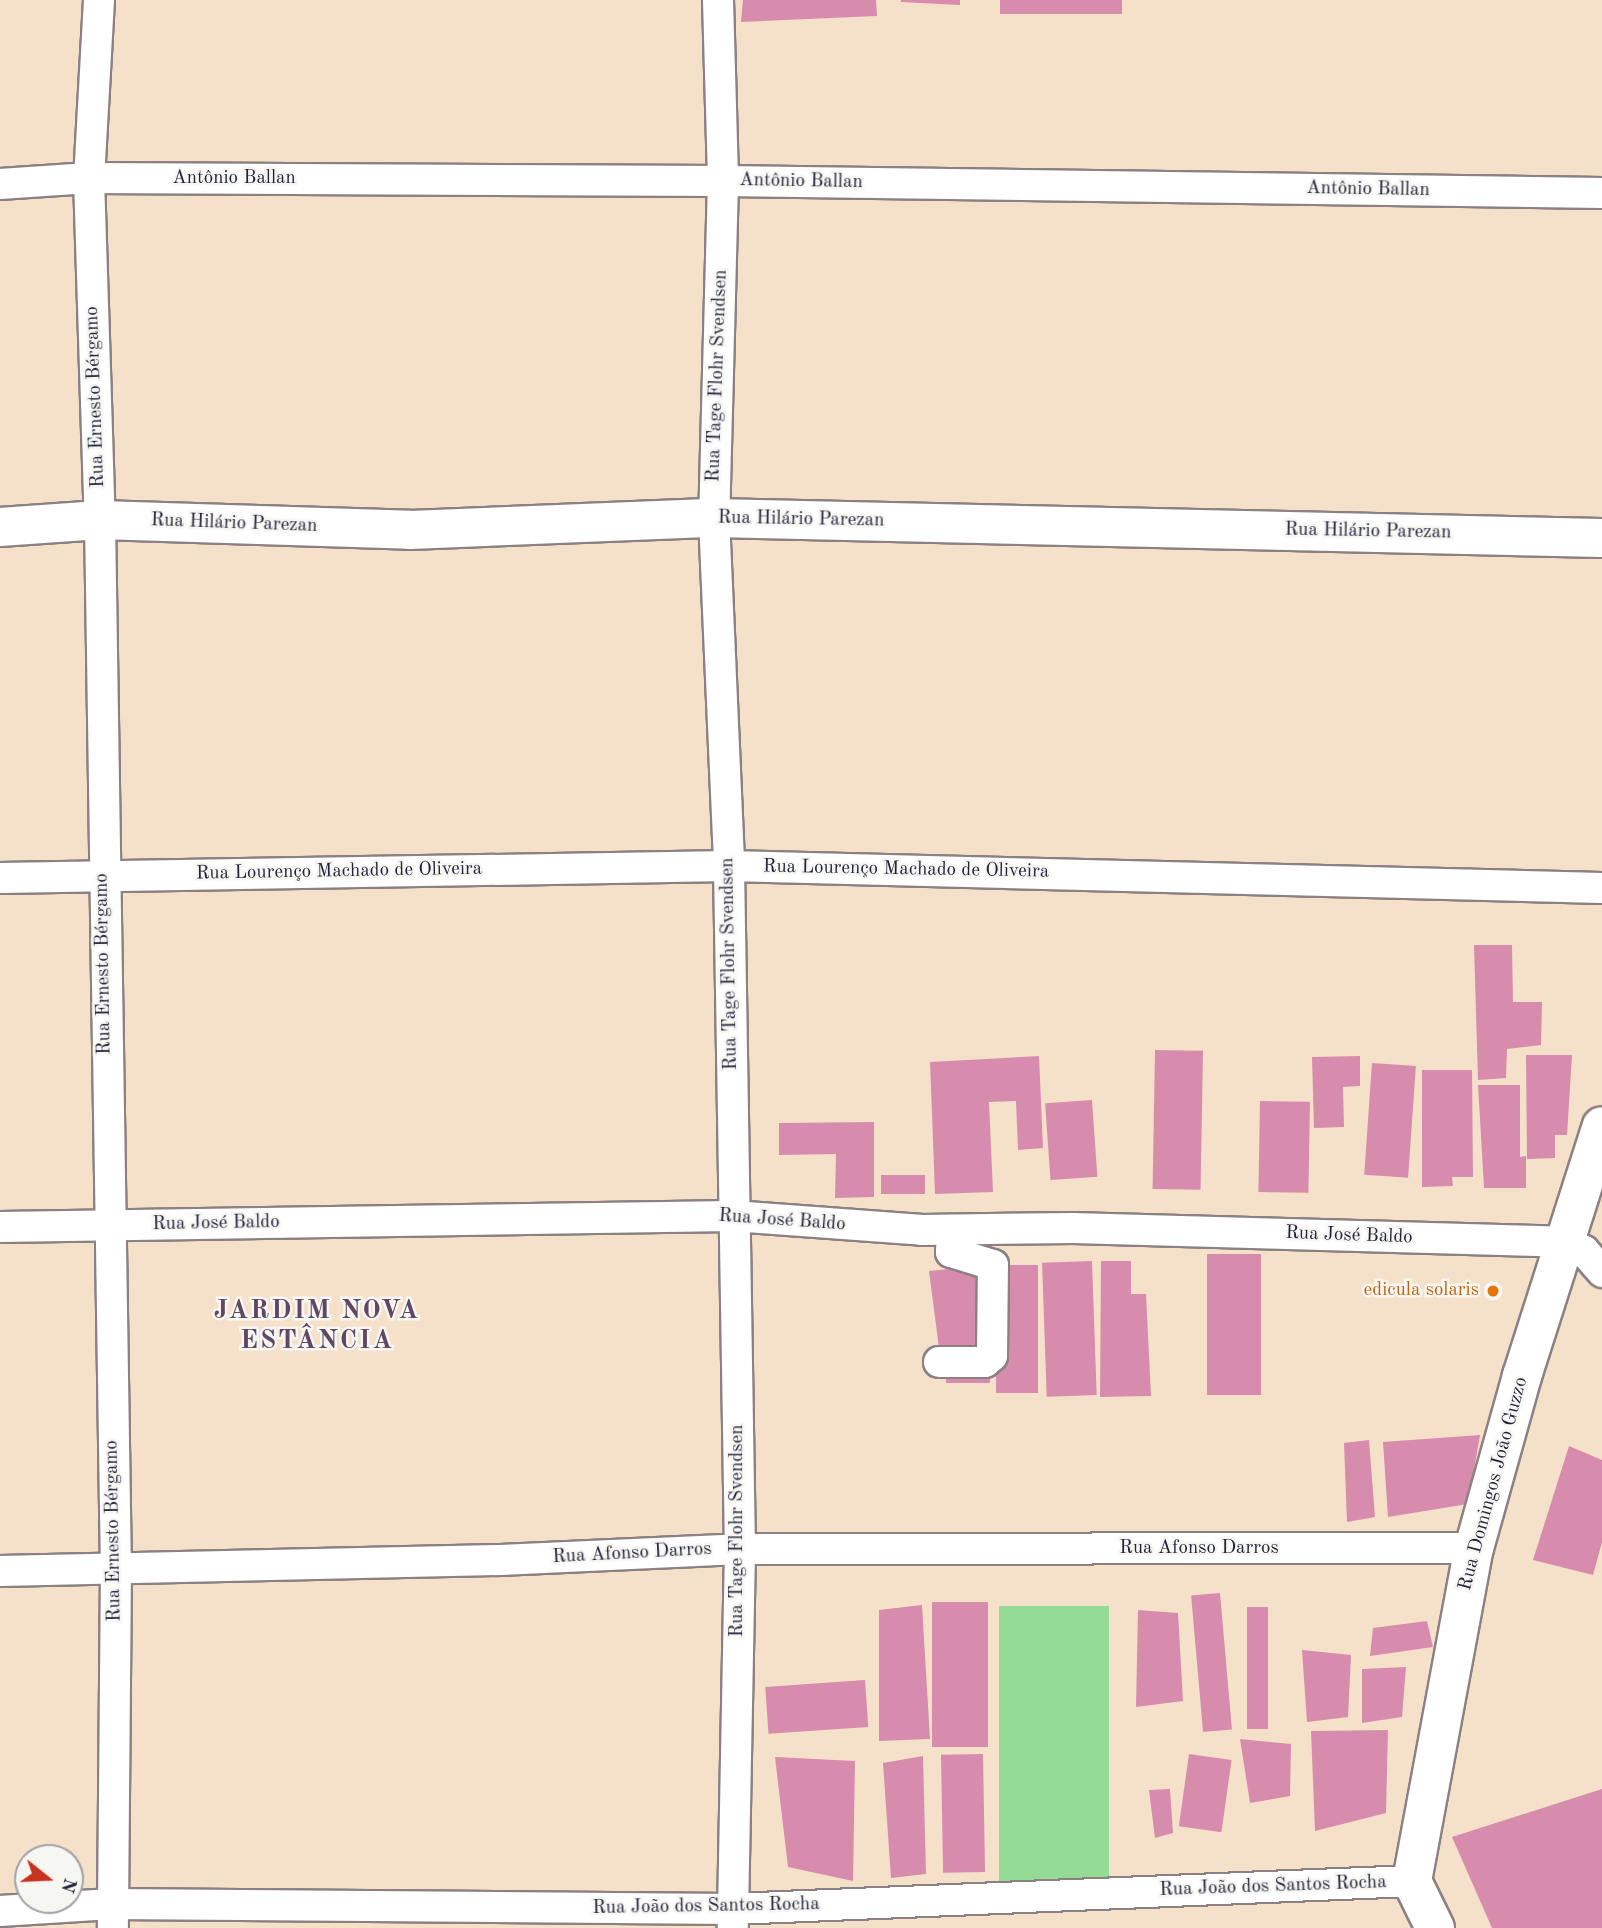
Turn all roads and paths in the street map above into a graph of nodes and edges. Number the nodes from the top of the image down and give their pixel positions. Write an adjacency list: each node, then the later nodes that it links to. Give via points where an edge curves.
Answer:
1 (99, 0): 3 (street, Rua Ernesto Bérgamo)
2 (718, 0): 4 (street, Rua Tage Flohr Svendsen)
3 (89, 178): 4 (street, Antônio Ballan); 5 (street, Antônio Ballan); 8 (street, Rua Ernesto Bérgamo)
4 (723, 181): 6 (street, Antônio Ballan); 7 (street, Rua Tage Flohr Svendsen)
5 (0, 184)
6 (1602, 193)
7 (714, 518): 8 (street, Rua Hilário Parezan, via 410,530); 10 (street, Rua Hilário Parezan); 11 (street, Rua Tage Flohr Svendsen)
8 (100, 520): 9 (street, Rua Hilário Parezan); 12 (street, Rua Ernesto Bérgamo)
9 (0, 527)
10 (1602, 538)
11 (729, 866): 12 (street, Rua Lourenço Machado de Oliveira); 14 (street, Rua Lourenço Machado de Oliveira); 16 (street, Rua Tage Flohr Svendsen)
12 (102, 876): 13 (street, Rua Lourenço Machado de Oliveira); 17 (street, Rua Ernesto Bérgamo)
13 (0, 878)
14 (1602, 888)
15 (1602, 1126): 20 (street, Rua Domingos João Guzzo)
16 (733, 1216): 17 (street, Rua José Baldo); 19 (street, Rua José Baldo); 24 (street, Rua Tage Flohr Svendsen)
17 (108, 1226): 18 (street, Rua José Baldo); 25 (street, Rua Ernesto Bérgamo)
18 (0, 1227)
19 (952, 1231): 20 (street, Rua José Baldo, via 1073,1228); 22 (street, via 951,1251 993,1265 992,1356 985,1362)
20 (1564, 1242): 21 (street, via 1584,1251); 23 (street, Rua Domingos João Guzzo)
21 (1602, 1272)
22 (939, 1362)
23 (1474, 1548): 24 (street, Rua Afonso Darros); 27 (street, Rua Domingos João Guzzo)
24 (740, 1549): 25 (street, Rua Afonso Darros, via 500,1560); 30 (street, Rua Tage Flohr Svendsen)
25 (116, 1568): 26 (street, Rua Afonso Darros); 29 (street, Rua Ernesto Bérgamo)
26 (0, 1571)
27 (1412, 1881): 30 (street, Rua João dos Santos Rocha); 31 (street)
28 (0, 1911): 29 (street, Rua João dos Santos Rocha)
29 (112, 1916): 30 (street, Rua João dos Santos Rocha)
30 (733, 1919)
31 (1435, 1928)

